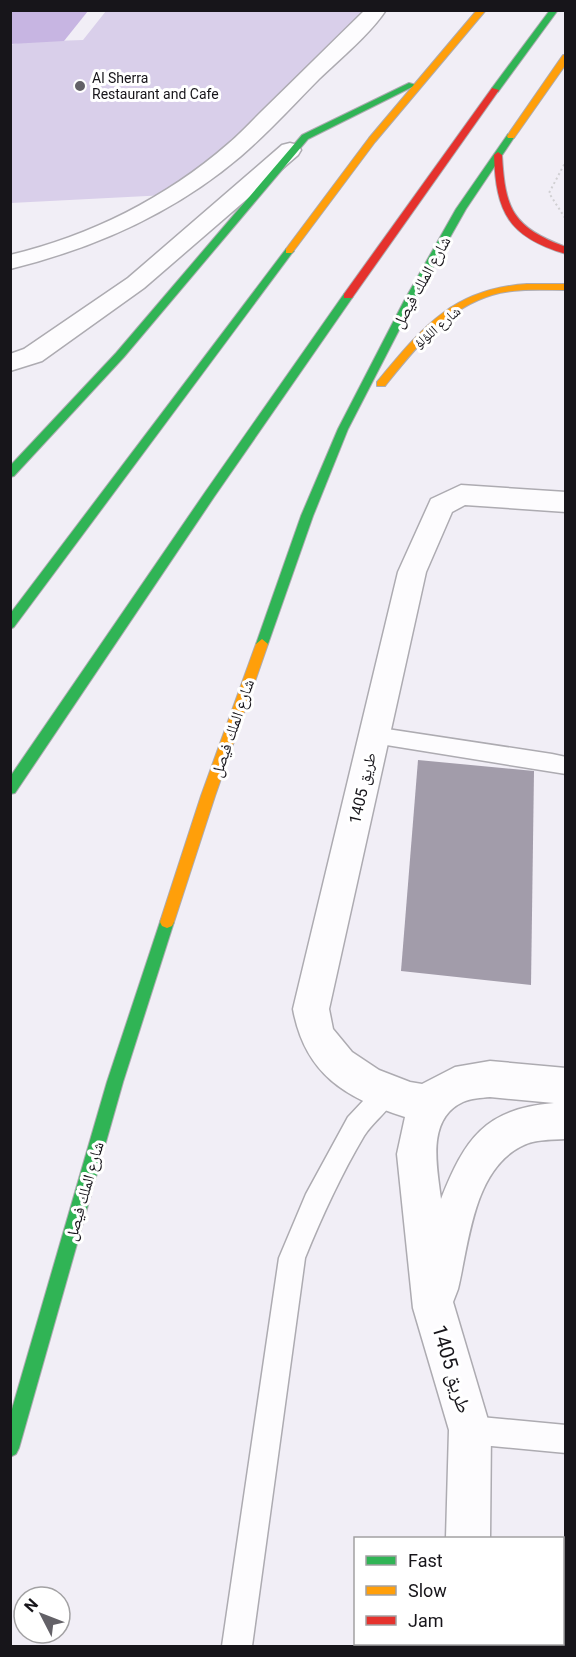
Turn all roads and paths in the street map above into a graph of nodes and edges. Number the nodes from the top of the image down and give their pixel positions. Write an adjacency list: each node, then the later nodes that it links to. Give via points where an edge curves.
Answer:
1 (377, 10): 7 (street)
2 (482, 10): 5 (main road)
3 (554, 10): 22 (main road, via 436,171 154,574)
4 (566, 57): 8 (main road, شارع الملك فيصل)
5 (424, 78): 6 (main road); 19 (main road, via 372,140)
6 (305, 137): 15 (street, via 136,283 38,351); 17 (main road, via 120,355)
7 (231, 153): 12 (street, via 165,200 111,230 44,255); 13 (street, via 217,173 155,226 90,258)
8 (498, 155): 11 (main road, via 500,202 511,223 545,245); 16 (main road, شارع الملك فيصل, via 449,229)
9 (566, 161): 10 (path, via 549,193)
10 (566, 218)
11 (566, 252)
12 (10, 262)
13 (33, 279)
14 (566, 287): 16 (main road, شارع اللؤلؤ, via 532,286 480,295 452,311 416,343)
15 (10, 363)
16 (343, 429): 30 (main road, شارع الملك فيصل, via 307,516 204,807 115,1082)
17 (10, 473)
18 (566, 502): 20 (street, طريق 1405, via 461,495 441,506 412,572)
19 (10, 624)
20 (374, 735): 21 (lane); 25 (street, طريق 1405, via 311,1009 318,1039 341,1065)
21 (566, 766)
22 (10, 789)
23 (455, 1085): 24 (street, طريق 1405, via 475,1079 496,1079); 25 (street, طريق 1405, via 425,1103); 27 (street, طريق 1405, via 425,1112 417,1131 416,1154)
24 (566, 1086)
25 (387, 1092): 32 (lane, via 357,1125 315,1203 292,1258)
26 (566, 1120): 27 (street, طريق 1405, via 525,1123 488,1146 474,1163)
27 (433, 1308): 28 (street, طريق 1405)
28 (470, 1430): 29 (lane, طريق 1405); 31 (street, طريق 1405)
29 (566, 1439)
30 (10, 1448)
31 (468, 1537)
32 (237, 1647)

